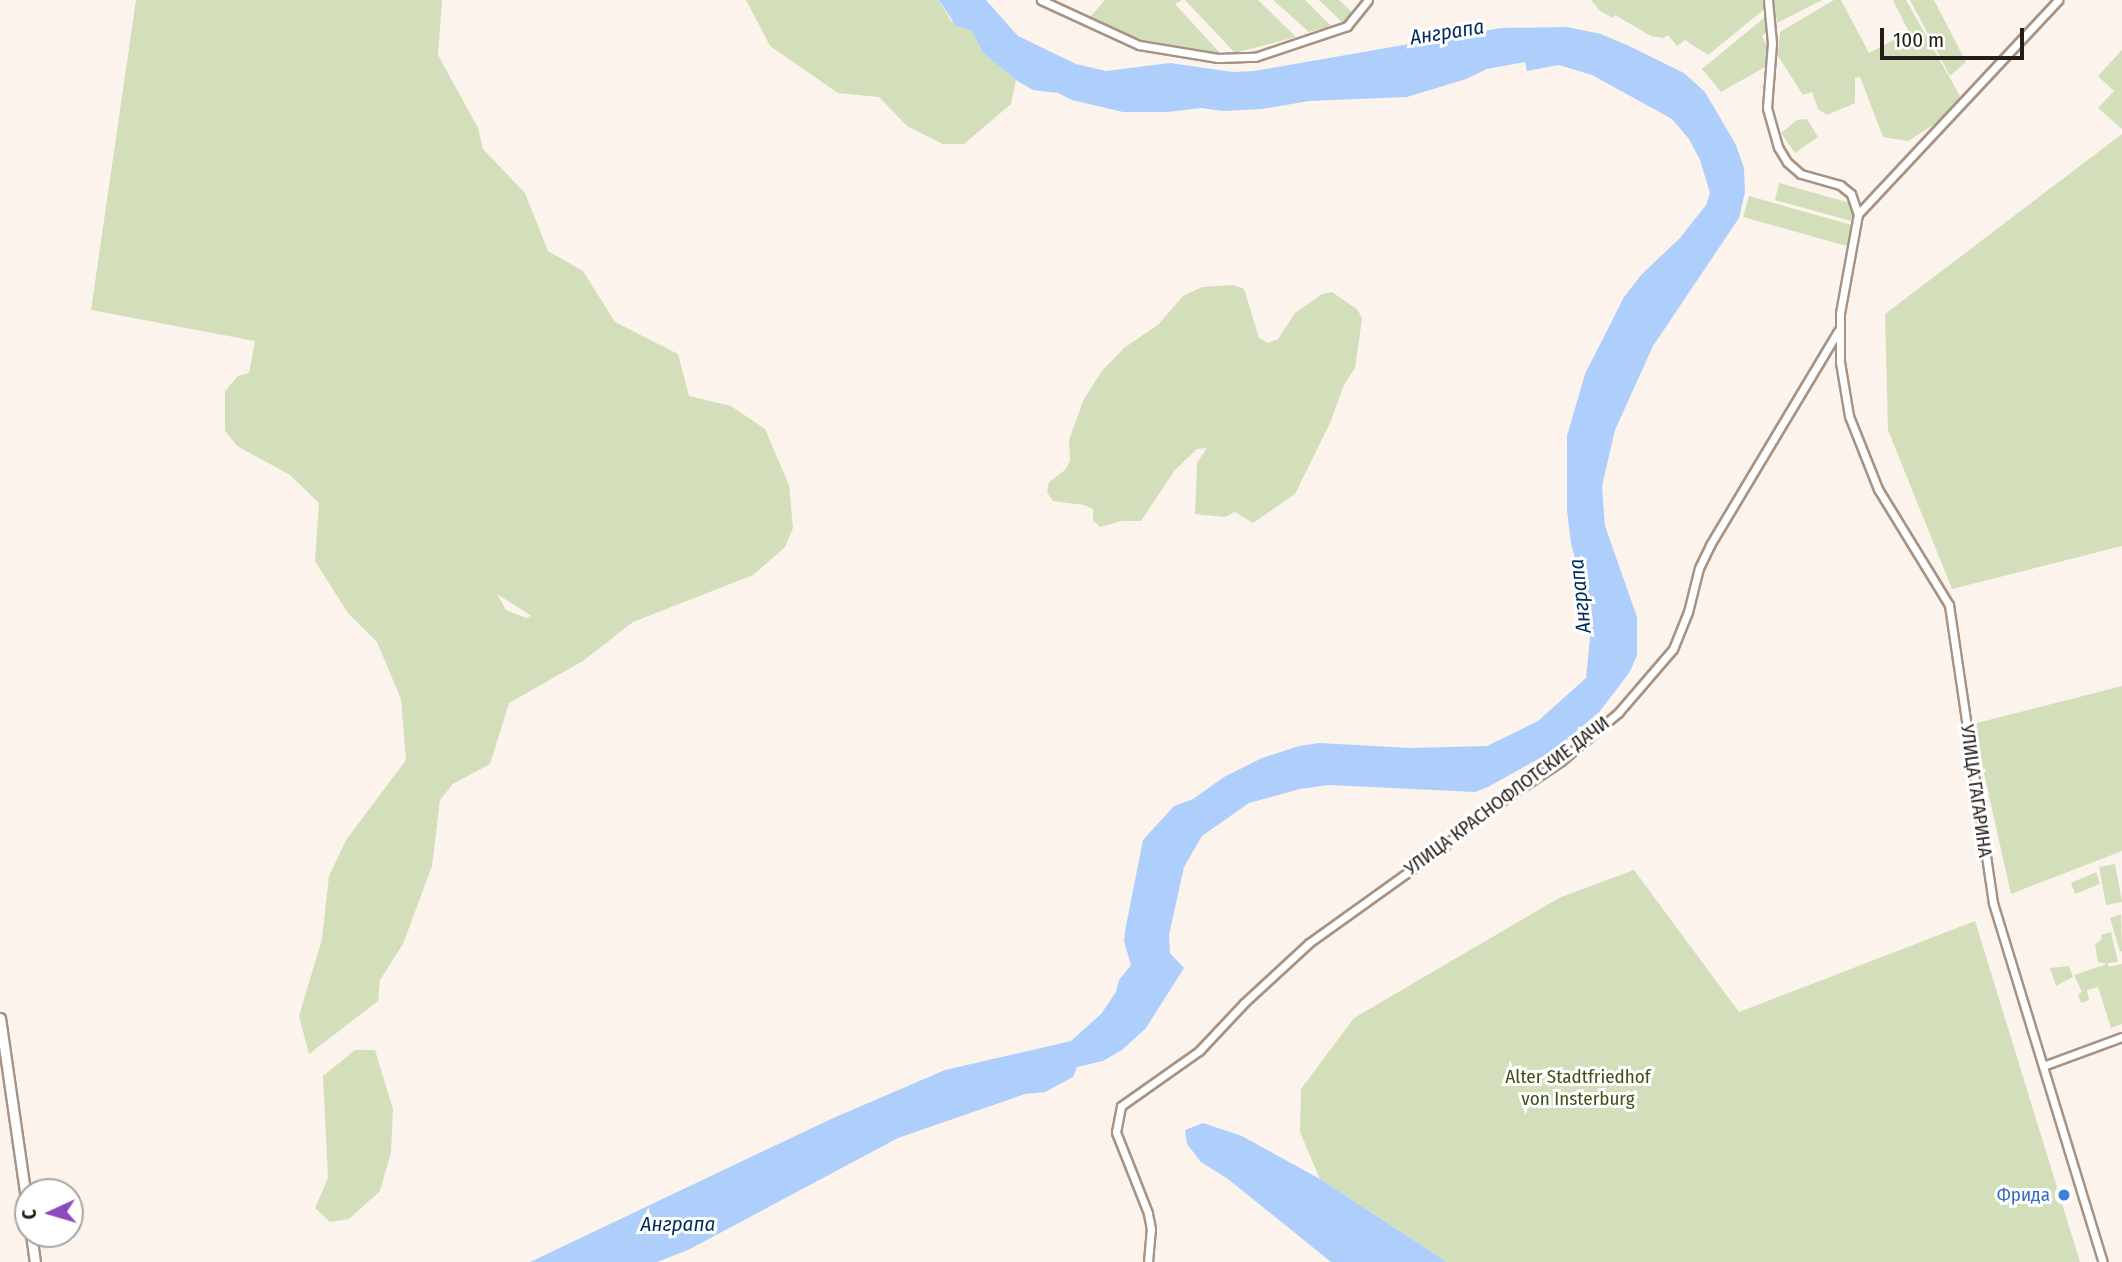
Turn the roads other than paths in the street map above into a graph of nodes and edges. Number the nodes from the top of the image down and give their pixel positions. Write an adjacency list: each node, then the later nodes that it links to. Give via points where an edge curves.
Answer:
1 (1041, 0): 2 (street, via 1139,45 1218,58 1255,57 1347,26)
2 (1368, 0)
3 (1768, 0): 5 (street, via 1772,43 1767,108 1778,147 1801,174 1840,185 1851,194)
4 (2058, 0): 5 (street)
5 (1858, 214): 6 (street, УЛИЦА КРАСНОФЛОТСКИЕ ДАЧИ)
6 (1839, 330): 9 (street, УЛИЦА ГАГАРИНА, via 1849,416 1867,464 1949,605 1993,903); 11 (street, УЛИЦА КРАСНОФЛОТСКИЕ ДАЧИ, via 1710,545 1673,649 1618,713 1561,761 1473,820 1446,845 1309,943 1199,1051 1121,1106 1116,1132 1148,1213)
7 (0, 1018): 10 (street)
8 (2122, 1037): 9 (street)
9 (2043, 1066): 12 (street, УЛИЦА ГАГАРИНА)
10 (23, 1178)
11 (1148, 1262)
12 (2104, 1262)

